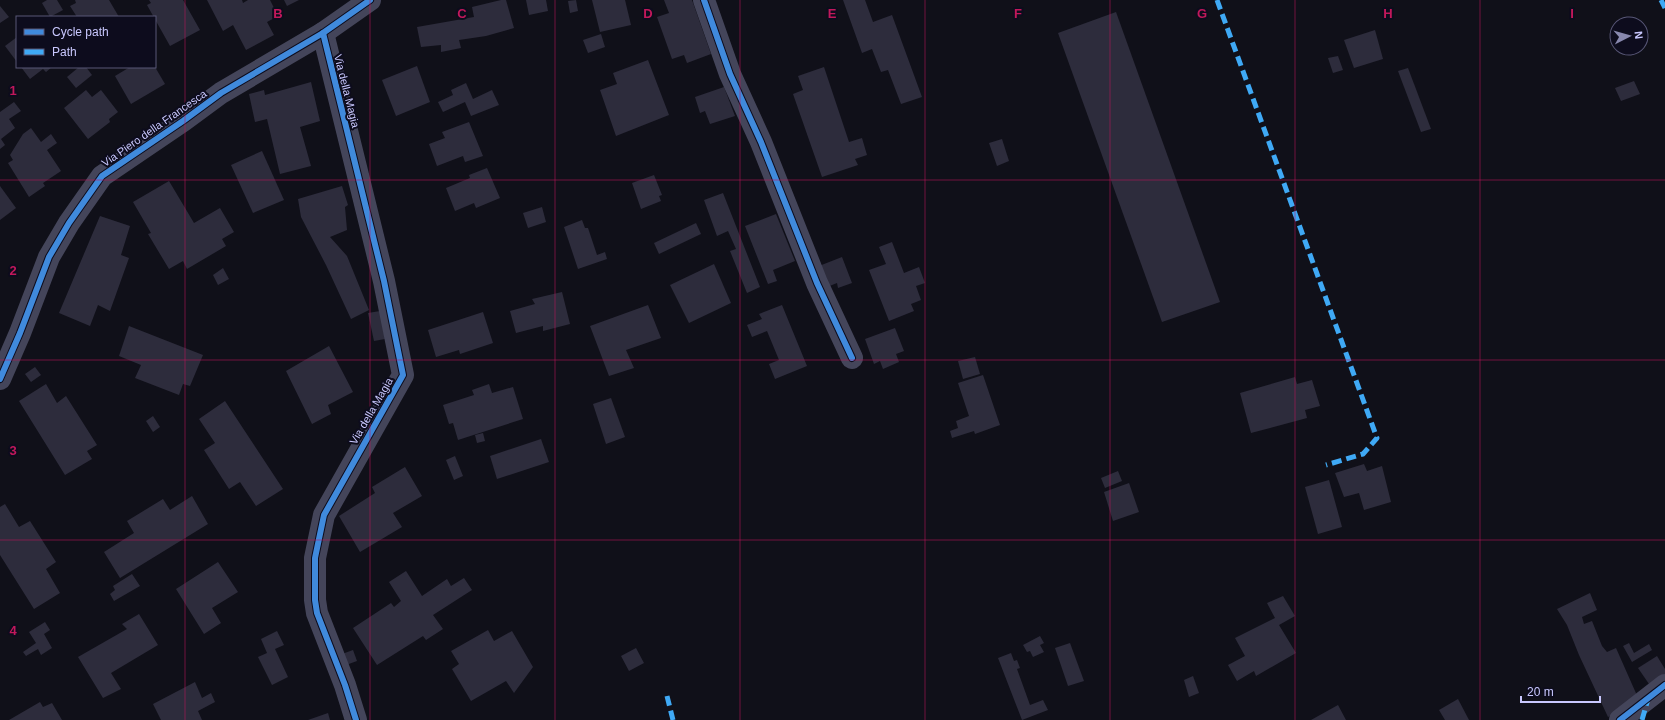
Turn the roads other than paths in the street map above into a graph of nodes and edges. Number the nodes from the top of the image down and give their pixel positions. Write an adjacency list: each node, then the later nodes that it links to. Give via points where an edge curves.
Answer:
1 (370, 0): 3 (street, Via Piero della Francesca)
2 (704, 0): 4 (street, via 730,74 762,142 817,283)
3 (323, 33): 5 (street, Via Piero della Francesca, via 221,93 102,176 49,257); 7 (street, Via della Magia, via 384,281 403,375 324,515 314,558 317,613)
4 (852, 358)
5 (0, 379)
6 (1665, 685): 8 (street)
7 (356, 720)
8 (1620, 720)

